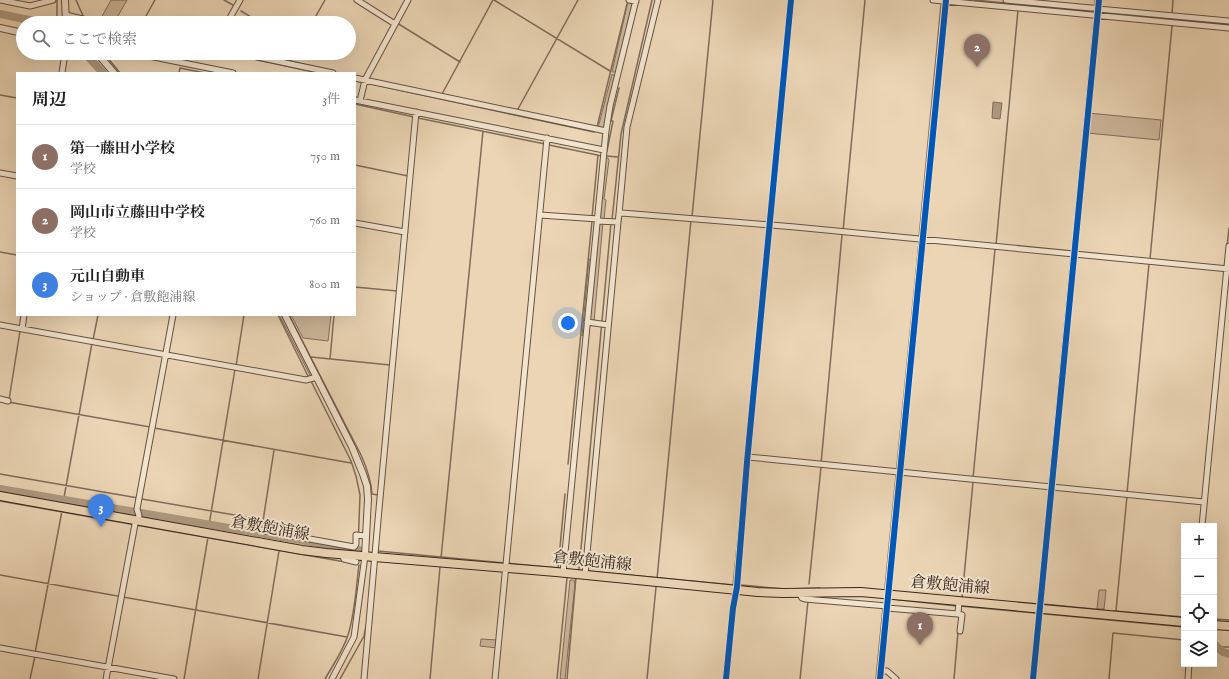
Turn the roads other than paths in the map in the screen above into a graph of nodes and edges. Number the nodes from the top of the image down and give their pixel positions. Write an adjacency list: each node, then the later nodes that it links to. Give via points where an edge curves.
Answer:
1 (0, 0): 2 (street, via 30,6)
2 (53, 0)
3 (65, 0): 16 (street)
4 (240, 0): 18 (street)
5 (356, 0): 21 (street)
6 (408, 0): 21 (street)
7 (629, 0): 13 (street)
8 (658, 0): 42 (street, via 627,127)
9 (791, 0): 47 (street)
10 (933, 0): 14 (street)
11 (1006, 0): 15 (street)
12 (1099, 0): 15 (street)
13 (636, 1): 37 (street)
14 (946, 1): 15 (street); 49 (street)
15 (1097, 10): 19 (street); 19 (street, via 1172,15); 51 (street)
16 (66, 15): 17 (street)
17 (70, 16)
18 (231, 16)
19 (1190, 20): 20 (street); 23 (street)
20 (1229, 21)
21 (395, 24): 34 (street)
22 (0, 28): 24 (street)
23 (1229, 28)
24 (16, 31)
25 (64, 60): 29 (street)
26 (103, 60): 30 (street)
27 (169, 60): 31 (street)
28 (272, 60): 32 (street)
29 (62, 72)
30 (113, 72)
31 (228, 72)
32 (328, 72)
33 (356, 78): 34 (street)
34 (365, 81): 35 (street); 37 (street)
35 (358, 100): 36 (street)
36 (416, 115): 38 (street); 48 (street)
37 (606, 131): 39 (street)
38 (546, 142): 39 (street); 43 (street)
39 (603, 154): 44 (street)
40 (0, 173): 41 (street)
41 (16, 176)
42 (619, 214): 45 (street); 47 (street)
43 (541, 215): 44 (street); 77 (street)
44 (597, 220): 45 (street); 56 (street)
45 (614, 222): 58 (street)
46 (356, 223): 48 (street)
47 (769, 225): 49 (street); 64 (street)
48 (403, 232): 74 (street)
49 (923, 240): 51 (street); 65 (street)
50 (1229, 246): 52 (street)
51 (1074, 254): 52 (street); 66 (street)
52 (1228, 269): 68 (street)
53 (24, 316): 59 (street)
54 (173, 316): 60 (street)
55 (285, 316): 61 (street)
56 (587, 322): 58 (street); 78 (street)
57 (0, 325): 59 (street)
58 (604, 325): 79 (street)
59 (22, 329): 60 (street)
60 (166, 355): 61 (street); 69 (street)
61 (312, 379): 72 (street, via 352,447 363,474 368,492)
62 (0, 399): 63 (street)
63 (8, 400)
64 (748, 457): 65 (street); 80 (street)
65 (898, 472): 66 (street); 82 (street)
66 (1050, 487): 68 (street); 85 (street)
67 (0, 496): 69 (main road, 倉敷飽浦線)
68 (1203, 502): 70 (street)
69 (136, 519): 75 (main road, 倉敷飽浦線, via 302,550); 93 (street)
70 (1202, 523)
71 (261, 530): 72 (street, via 354,547 356,536)
72 (361, 536): 73 (street)
73 (365, 552): 74 (main road, 倉敷飽浦線); 75 (main road, 倉敷飽浦線); 97 (street, via 354,637)
74 (376, 553): 77 (main road, 倉敷飽浦線); 98 (street)
75 (342, 554): 76 (street, via 344,559)
76 (356, 562)
77 (506, 565): 78 (main road, 倉敷飽浦線); 99 (street)
78 (562, 573): 79 (main road, 倉敷飽浦線)
79 (585, 575): 80 (main road, 倉敷飽浦線)
80 (736, 590): 81 (main road, 倉敷飽浦線); 100 (street)
81 (799, 593): 82 (main road, 倉敷飽浦線); 84 (street, via 805,599)
82 (888, 594): 83 (main road, 倉敷飽浦線); 84 (street)
83 (959, 605): 85 (main road, 倉敷飽浦線); 86 (street)
84 (885, 607): 86 (street); 94 (street)
85 (1040, 612): 87 (main road, 倉敷飽浦線); 103 (street)
86 (958, 614): 90 (street, via 962,615)
87 (1181, 622)
88 (1217, 625): 89 (main road)
89 (1229, 626)
90 (960, 631)
91 (0, 648): 93 (street)
92 (1189, 667): 104 (street)
93 (107, 668): 95 (street); 96 (street)
94 (881, 671): 101 (street); 102 (street, via 887,671)
95 (106, 679)
96 (174, 679)
97 (332, 679)
98 (364, 679)
99 (495, 679)
100 (726, 679)
101 (880, 679)
102 (896, 679)
103 (1033, 679)
104 (1188, 679)

